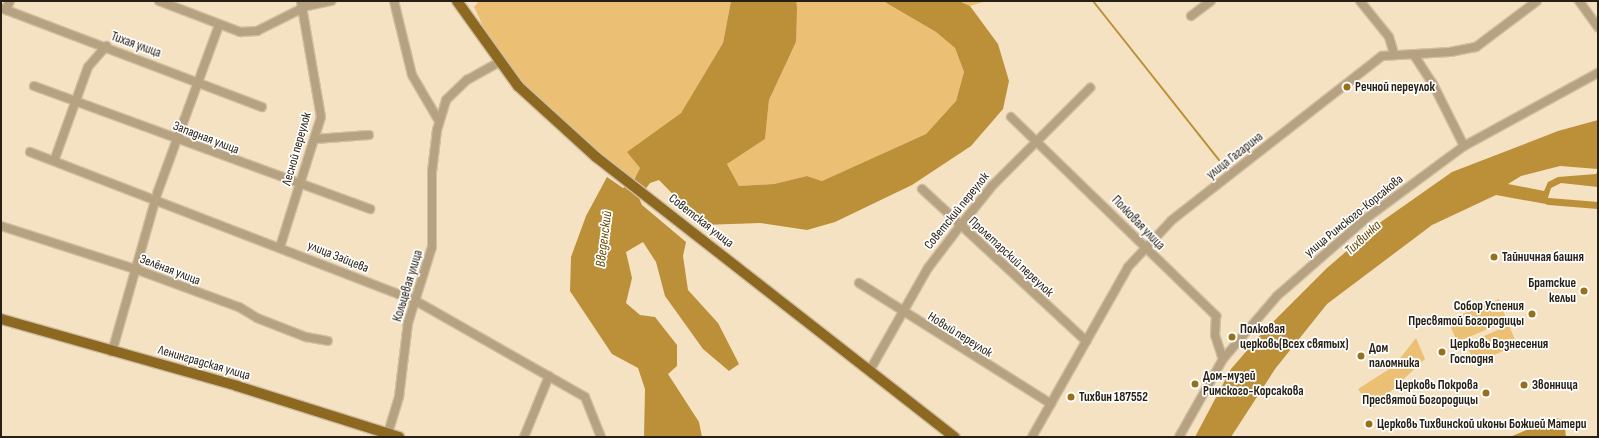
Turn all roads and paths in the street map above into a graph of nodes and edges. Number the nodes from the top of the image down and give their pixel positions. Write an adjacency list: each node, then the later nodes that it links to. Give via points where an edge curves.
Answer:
1 (10, 1): 11 (street)
2 (158, 1): 13 (street)
3 (331, 1): 10 (street)
4 (394, 1): 26 (street, via 412,75)
5 (457, 1): 18 (main road, Советская улица)
6 (1211, 1): 12 (street)
7 (1360, 1): 16 (street, via 1390,36)
8 (1537, 1): 17 (street, улица Гагарина, via 1476,47)
9 (1578, 1): 14 (street)
10 (301, 5): 13 (street, via 257,31 240,32); 29 (street, Лесной переулок, via 321,117)
11 (4, 9): 15 (street, Тихая улица)
12 (1191, 16)
13 (219, 25): 20 (street)
14 (1598, 27)
15 (106, 46): 20 (street, Тихая улица); 23 (street, via 88,67)
16 (1394, 53): 17 (street, улица Гагарина); 41 (street, улица Гагарина, via 1382,56)
17 (1414, 55): 31 (street, via 1433,84)
18 (500, 62): 26 (street, Кольцевая улица, via 467,80 446,100); 51 (main road, Советская улица, via 518,86 621,176)
19 (1598, 73): 31 (street, улица Римского-Корсакова)
20 (199, 81): 24 (street, Тихая улица); 28 (street)
21 (34, 86): 23 (street, Западная улица)
22 (1090, 88): 30 (street, Советский переулок)
23 (75, 102): 28 (street, Западная улица); 33 (street)
24 (262, 107)
25 (1011, 117): 30 (street, Полковая улица)
26 (439, 121): 44 (street, Кольцевая улица, via 432,172 432,247)
27 (369, 135): 29 (street)
28 (176, 139): 34 (street, Западная улица); 36 (street)
29 (315, 139): 34 (street, Лесной переулок)
30 (1036, 141): 39 (street, Советский переулок, via 992,186); 41 (street, Полковая улица)
31 (1464, 146): 50 (street, улица Римского-Корсакова, via 1364,220 1277,296)
32 (30, 152): 33 (street, улица Зайцева)
33 (54, 161): 36 (street, улица Зайцева)
34 (299, 186): 37 (street, Западная улица); 40 (street, Лесной переулок)
35 (922, 189): 39 (street, Пролетарский переулок)
36 (155, 200): 40 (street, улица Зайцева); 42 (street)
37 (370, 209)
38 (1, 226): 42 (street, Зелёная улица)
39 (960, 226): 45 (street, Советский переулок, via 928,268); 48 (street, Пролетарский переулок)
40 (280, 247): 44 (street, улица Зайцева)
41 (1143, 247): 48 (street, улица Гагарина); 50 (street, Полковая улица, via 1216,316 1216,335)
42 (135, 269): 47 (street, Зелёная улица, via 239,307 257,318 306,337); 49 (street)
43 (859, 283): 45 (street, Новый переулок)
44 (416, 301): 52 (street, улица Зайцева); 54 (street, Кольцевая улица, via 408,323 399,397)
45 (904, 314): 51 (street, Советский переулок); 53 (street, Новый переулок)
46 (1, 319): 49 (main road, Ленинградская улица)
47 (328, 341)
48 (1086, 341): 53 (street, улица Гагарина)
49 (112, 352): 54 (main road, Ленинградская улица)
50 (1224, 359): 60 (street, улица Римского-Корсакова)
51 (870, 370): 58 (main road, Советская улица)
52 (549, 376): 56 (street); 57 (street, улица Зайцева, via 585,397)
53 (1050, 404): 59 (street, улица Гагарина)
54 (388, 433): 55 (main road, Ленинградская улица)
55 (399, 437)
56 (524, 437)
57 (601, 437)
58 (955, 437)
59 (1032, 437)
60 (1179, 437)

